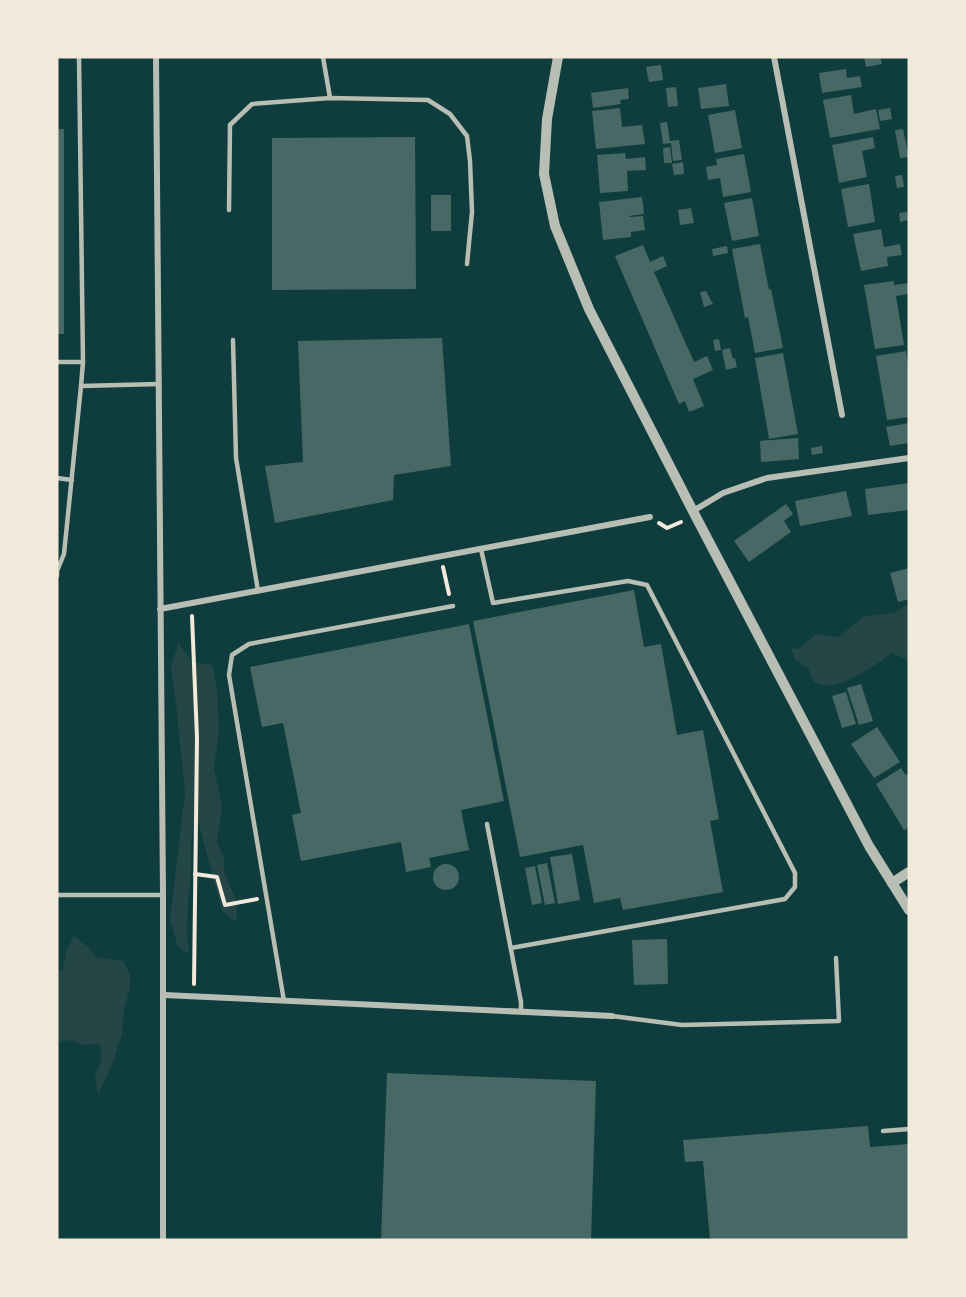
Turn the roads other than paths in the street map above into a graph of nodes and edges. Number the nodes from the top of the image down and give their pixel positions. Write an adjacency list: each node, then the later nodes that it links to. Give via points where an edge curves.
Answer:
1 (79, 57): 11 (lane)
2 (156, 57): 12 (street)
3 (323, 57): 6 (lane)
4 (558, 57): 18 (street, via 547,119 544,174 555,226 589,309)
5 (774, 57): 14 (street)
6 (330, 98): 7 (lane, via 252,104 230,125); 8 (lane, via 428,100 450,114 467,136 470,161 472,212)
7 (229, 210)
8 (467, 264)
9 (233, 340): 23 (lane, via 236,458)
10 (57, 362): 11 (lane)
11 (83, 363): 13 (lane)
12 (159, 384): 13 (lane); 25 (street)
13 (81, 386): 17 (lane)
14 (842, 415)
15 (909, 458): 18 (street, via 767,478 723,494)
16 (57, 478): 17 (lane)
17 (72, 480): 21 (lane, via 64,554)
18 (694, 514): 28 (street)
19 (650, 517): 20 (street)
20 (482, 549): 23 (street); 32 (lane, via 493,603 628,581 647,585 795,873 795,887 784,899)
21 (57, 572): 22 (lane)
22 (57, 576)
23 (258, 591): 25 (street)
24 (453, 606): 35 (lane, via 249,644 232,655 229,675)
25 (160, 609): 30 (street)
26 (487, 824): 32 (lane)
27 (909, 872): 28 (street)
28 (892, 883): 31 (street)
29 (57, 895): 30 (lane)
30 (163, 895): 34 (street)
31 (909, 910)
32 (511, 948): 36 (lane)
33 (836, 958): 37 (lane, via 839,1022 682,1025)
34 (164, 995): 35 (street); 40 (street)
35 (284, 1001): 36 (street)
36 (521, 1012): 37 (street)
37 (612, 1016)
38 (909, 1129): 39 (lane)
39 (883, 1131)
40 (163, 1240)

